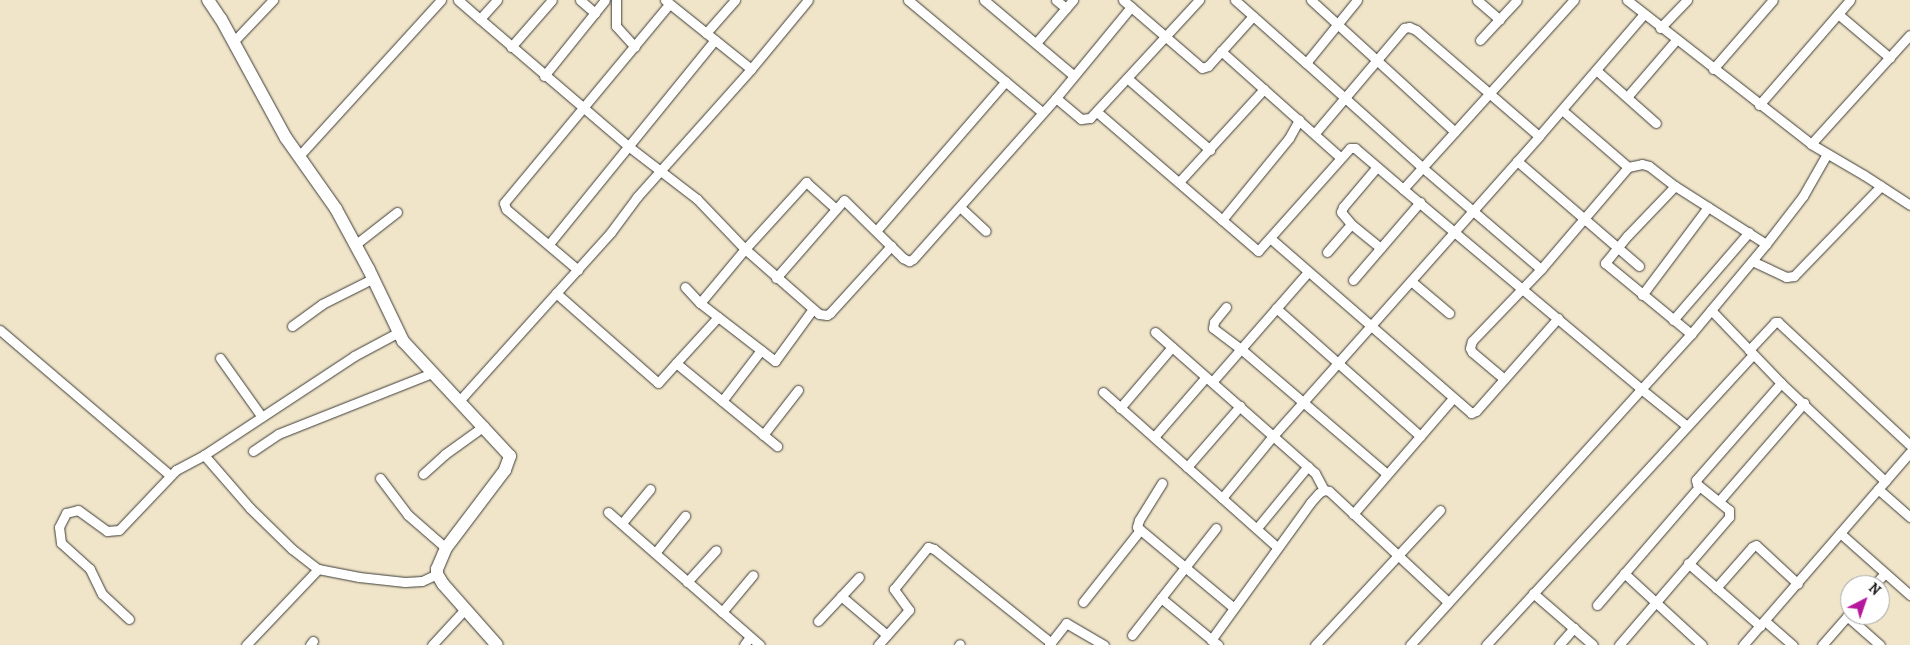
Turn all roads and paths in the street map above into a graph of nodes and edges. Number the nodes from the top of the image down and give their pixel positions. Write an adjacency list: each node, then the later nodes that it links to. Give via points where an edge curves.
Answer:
1 (208, 0): 45 (street)
2 (273, 0): 45 (street)
3 (441, 0): 79 (street)
4 (458, 0): 35 (street)
5 (497, 0): 35 (street)
6 (552, 0): 48 (street)
7 (580, 0): 31 (street)
8 (605, 0): 31 (street)
9 (616, 0): 47 (street, via 616,26)
10 (735, 0): 39 (street)
11 (808, 0): 53 (street)
12 (908, 0): 59 (street)
13 (984, 0): 46 (street)
14 (1056, 0): 30 (street)
15 (1073, 0): 30 (street)
16 (1123, 0): 29 (street)
17 (1199, 0): 41 (street)
18 (1235, 0): 34 (street)
19 (1311, 0): 37 (street)
20 (1357, 0): 37 (street)
21 (1478, 0): 36 (street)
22 (1517, 0): 36 (street)
23 (1574, 0): 61 (street)
24 (1627, 0): 32 (street)
25 (1687, 0): 38 (street)
26 (1773, 0): 54 (street)
27 (1850, 0): 33 (street)
28 (667, 2): 39 (street); 47 (street)
29 (1131, 7): 41 (street); 56 (street)
30 (1066, 8): 46 (street)
31 (595, 13): 57 (street)
32 (1644, 14): 38 (street); 55 (street)
33 (1838, 14): 50 (street); 65 (street)
34 (1253, 16): 49 (street); 52 (street)
35 (480, 19): 48 (street)
36 (1500, 20): 43 (street)
37 (1338, 25): 51 (street); 52 (street)
38 (1660, 28): 44 (street)
39 (706, 33): 42 (street)
40 (1910, 35): 50 (street)
41 (1166, 38): 49 (street, via 1199,68 1208,66); 58 (street)
42 (715, 40): 53 (street); 76 (street)
43 (1480, 40)
44 (1676, 40): 54 (street); 62 (street)
45 (234, 41): 79 (street)
46 (1036, 43): 56 (street)
47 (635, 46): 66 (street)
48 (511, 47): 57 (street)
49 (1221, 51): 60 (street)
50 (1890, 58): 75 (street)
51 (1377, 61): 61 (street, via 1404,28 1409,27); 64 (street); 72 (street)
52 (1306, 63): 64 (street)
53 (751, 69): 85 (street)
54 (1713, 69): 65 (street)
55 (1596, 70): 62 (street); 67 (street)
56 (1073, 75): 63 (street)
57 (544, 76): 66 (street)
58 (1127, 78): 69 (street); 77 (street)
59 (1006, 81): 68 (street); 100 (street)
60 (1264, 90): 70 (street); 77 (street)
61 (1490, 93): 72 (street); 74 (street)
62 (1627, 97): 71 (street)
63 (1056, 98): 68 (street); 69 (street, via 1081,119 1090,118)
64 (1345, 98): 73 (street); 84 (street)
65 (1759, 105): 75 (street)
66 (584, 108): 76 (street); 106 (street, via 504,203 506,209)
67 (1562, 110): 74 (street); 82 (street)
68 (1042, 112): 92 (street)
69 (1098, 112): 86 (street)
70 (1300, 120): 73 (street); 97 (street)
71 (1656, 123)
72 (1455, 132): 84 (street)
73 (1314, 133): 80 (street)
74 (1539, 136): 81 (street)
75 (1811, 144): 78 (street)
76 (628, 146): 85 (street); 106 (street)
77 (1210, 150): 86 (street)
78 (1827, 154): 88 (street); 107 (street, via 1803,196)
79 (299, 156): 105 (street)
80 (1340, 158): 83 (street, via 1352,147); 104 (street)
81 (1517, 161): 95 (street); 98 (street)
82 (1628, 167): 87 (street, via 1648,166); 98 (street)
83 (1376, 168): 89 (street); 99 (street, via 1341,210)
84 (1423, 168): 89 (street); 95 (street)
85 (661, 173): 110 (street, via 697,200); 116 (street, via 637,197)
86 (1178, 182): 97 (street)
87 (1674, 186): 93 (street); 111 (street)
88 (1881, 186): 91 (street); 113 (street, via 1794,276 1786,277)
89 (1403, 189): 90 (street)
90 (1420, 202): 102 (street); 109 (street)
91 (1910, 205)
92 (960, 207): 101 (street); 108 (street, via 911,261)
93 (1708, 207): 103 (street); 125 (street)
94 (836, 209): 100 (street, via 844,200); 110 (street, via 806,182); 119 (street)
95 (1474, 211): 102 (street); 115 (street)
96 (397, 212): 105 (street)
97 (1222, 220): 104 (street, via 1258,252)
98 (1583, 220): 111 (street); 115 (street)
99 (1351, 224): 109 (street); 112 (street)
100 (876, 231): 108 (street)
101 (986, 231)
102 (1455, 232): 121 (street); 123 (street)
103 (1749, 232): 107 (street); 134 (street)
104 (1270, 238): 117 (street)
105 (356, 244): 118 (street)
106 (549, 244): 116 (street)
107 (1766, 244): 113 (street)
108 (891, 246): 129 (street, via 830,313 824,315)
109 (1381, 248): 120 (street)
110 (745, 249): 119 (street); 126 (street)
111 (1617, 249): 114 (street); 125 (street, via 1606,263)
112 (1327, 252)
113 (1752, 261): 130 (street)
114 (1639, 266)
115 (1541, 269): 123 (street)
116 (578, 270): 124 (street)
117 (1308, 272): 128 (street); 136 (street)
118 (374, 278): 135 (street, via 322,304); 138 (street)
119 (776, 278): 129 (street)
120 (1353, 280)
121 (1411, 281): 131 (street); 136 (street)
122 (685, 287): 126 (street)
123 (1522, 288): 133 (street); 149 (street, via 1470,345 1472,352)
124 (556, 293): 146 (street, via 658,383); 156 (street)
125 (1642, 295): 134 (street)
126 (700, 303): 132 (street)
127 (1226, 307): 142 (street, via 1212,328)
128 (1276, 308): 142 (street); 147 (street)
129 (812, 310): 143 (street, via 775,361)
130 (1711, 310): 140 (street); 144 (street)
131 (1449, 313)
132 (718, 317): 143 (street); 146 (street)
133 (1558, 318): 149 (street); 152 (street)
134 (1673, 320): 140 (street)
135 (292, 326)
136 (1372, 326): 147 (street); 155 (street)
137 (0, 330): 178 (street)
138 (399, 332): 148 (street); 162 (street, via 354,356)
139 (1155, 332): 141 (street)
140 (1691, 334): 152 (street)
141 (1172, 347): 150 (street); 161 (street)
142 (1241, 349): 150 (street); 158 (street)
143 (761, 350): 157 (street)
144 (1751, 353): 151 (street); 164 (street); 169 (street, via 1778,322)
145 (220, 358): 162 (street)
146 (676, 363): 157 (street)
147 (1340, 363): 158 (street); 167 (street)
148 (432, 373): 156 (street); 171 (street, via 278,434)
149 (1503, 378): 155 (street, via 1474,413 1468,412)
150 (1209, 379): 160 (street); 168 (street)
151 (1781, 383): 159 (street); 182 (street, via 1696,480)
152 (1641, 389): 164 (street); 219 (street)
153 (798, 390): 165 (street)
154 (1103, 392): 161 (street)
155 (1453, 398): 167 (street)
156 (460, 401): 163 (street)
157 (722, 401): 165 (street)
158 (1304, 402): 166 (street); 177 (street)
159 (1804, 403): 180 (street); 187 (street)
160 (1240, 406): 166 (street); 175 (street)
161 (1120, 408): 168 (street)
162 (262, 417): 173 (street)
163 (484, 426): 176 (street); 199 (street, via 507,451 509,462)
164 (1687, 426): 214 (street)
165 (763, 435): 170 (street)
166 (1274, 436): 174 (street); 186 (street)
167 (1420, 436): 177 (street)
168 (1154, 437): 175 (street)
169 (1910, 445)
170 (776, 446)
171 (253, 451)
172 (1910, 452): 180 (street)
173 (204, 455): 178 (street); 205 (street, via 292,550)
174 (1308, 466): 185 (street, via 1320,478); 195 (street)
175 (1187, 467): 186 (street)
176 (423, 474)
177 (1387, 474): 190 (street)
178 (170, 475): 225 (street, via 118,530 107,531 81,512 73,510 66,513 59,528 61,543 90,569 102,594)
179 (380, 478): 199 (street, via 408,515)
180 (1885, 481): 184 (street)
181 (1162, 483): 196 (street, via 1139,520)
182 (1699, 486): 187 (street); 206 (street)
183 (650, 489): 193 (street)
184 (1878, 489): 192 (street); 197 (street)
185 (1324, 490): 190 (street); 198 (street, via 1314,498)
186 (1222, 498): 195 (street)
187 (1718, 501): 203 (street, via 1730,515)
188 (1440, 510): 202 (street)
189 (608, 512): 193 (street)
190 (1353, 514): 202 (street)
191 (685, 516): 201 (street)
192 (1910, 516)
193 (622, 524): 201 (street)
194 (1216, 528): 204 (street)
195 (1257, 528): 198 (street)
196 (1140, 530): 204 (street); 218 (street)
197 (1840, 533): 207 (street); 212 (street)
198 (1277, 547): 223 (street)
199 (446, 548): 208 (street, via 438,562)
200 (716, 550): 211 (street)
201 (655, 553): 211 (street)
202 (1398, 555): 219 (street); 244 (street)
203 (1688, 564): 213 (street); 220 (street)
204 (1185, 568): 217 (street); 223 (street)
205 (318, 569): 208 (street, via 405,582 422,581); 237 (street)
206 (1624, 573): 220 (street); 221 (street)
207 (1885, 573): 215 (street)
208 (437, 574): 222 (street)
209 (753, 575): 224 (street)
210 (859, 577): 216 (street)
211 (687, 582): 224 (street)
212 (1798, 584): 213 (street, via 1756,545); 227 (street)
213 (1716, 588): 227 (street)
214 (1533, 593): 230 (street); 246 (street)
215 (1910, 595)
216 (841, 596): 226 (street); 231 (street)
217 (1161, 598): 232 (street); 234 (street)
218 (1083, 602)
219 (1448, 602): 235 (street)
220 (1654, 602): 249 (street); 250 (street)
221 (1597, 605)
222 (466, 608): 238 (street); 239 (street)
223 (1234, 608): 234 (street)
224 (722, 612): 233 (street)
225 (128, 619)
226 (818, 621)
227 (1763, 624): 251 (street); 252 (street)
228 (1840, 624): 253 (street)
229 (1860, 625): 254 (street)
230 (1574, 628): 247 (street); 248 (street)
231 (887, 635): 236 (street, via 909,610 895,593 896,585 928,547); 242 (street)
232 (1132, 635)
233 (750, 637): 240 (street); 241 (street)
234 (1215, 642)
235 (1413, 642): 245 (street)
236 (1050, 644): 243 (street, via 1066,623)
237 (246, 645)
238 (432, 645)
239 (496, 645)
240 (744, 645)
241 (760, 645)
242 (878, 645)
243 (1104, 645)
244 (1315, 645)
245 (1423, 645)
246 (1486, 645)
247 (1559, 645)
248 (1593, 645)
249 (1619, 645)
250 (1702, 645)
251 (1743, 645)
252 (1793, 645)
253 (1822, 645)
254 (1880, 645)

